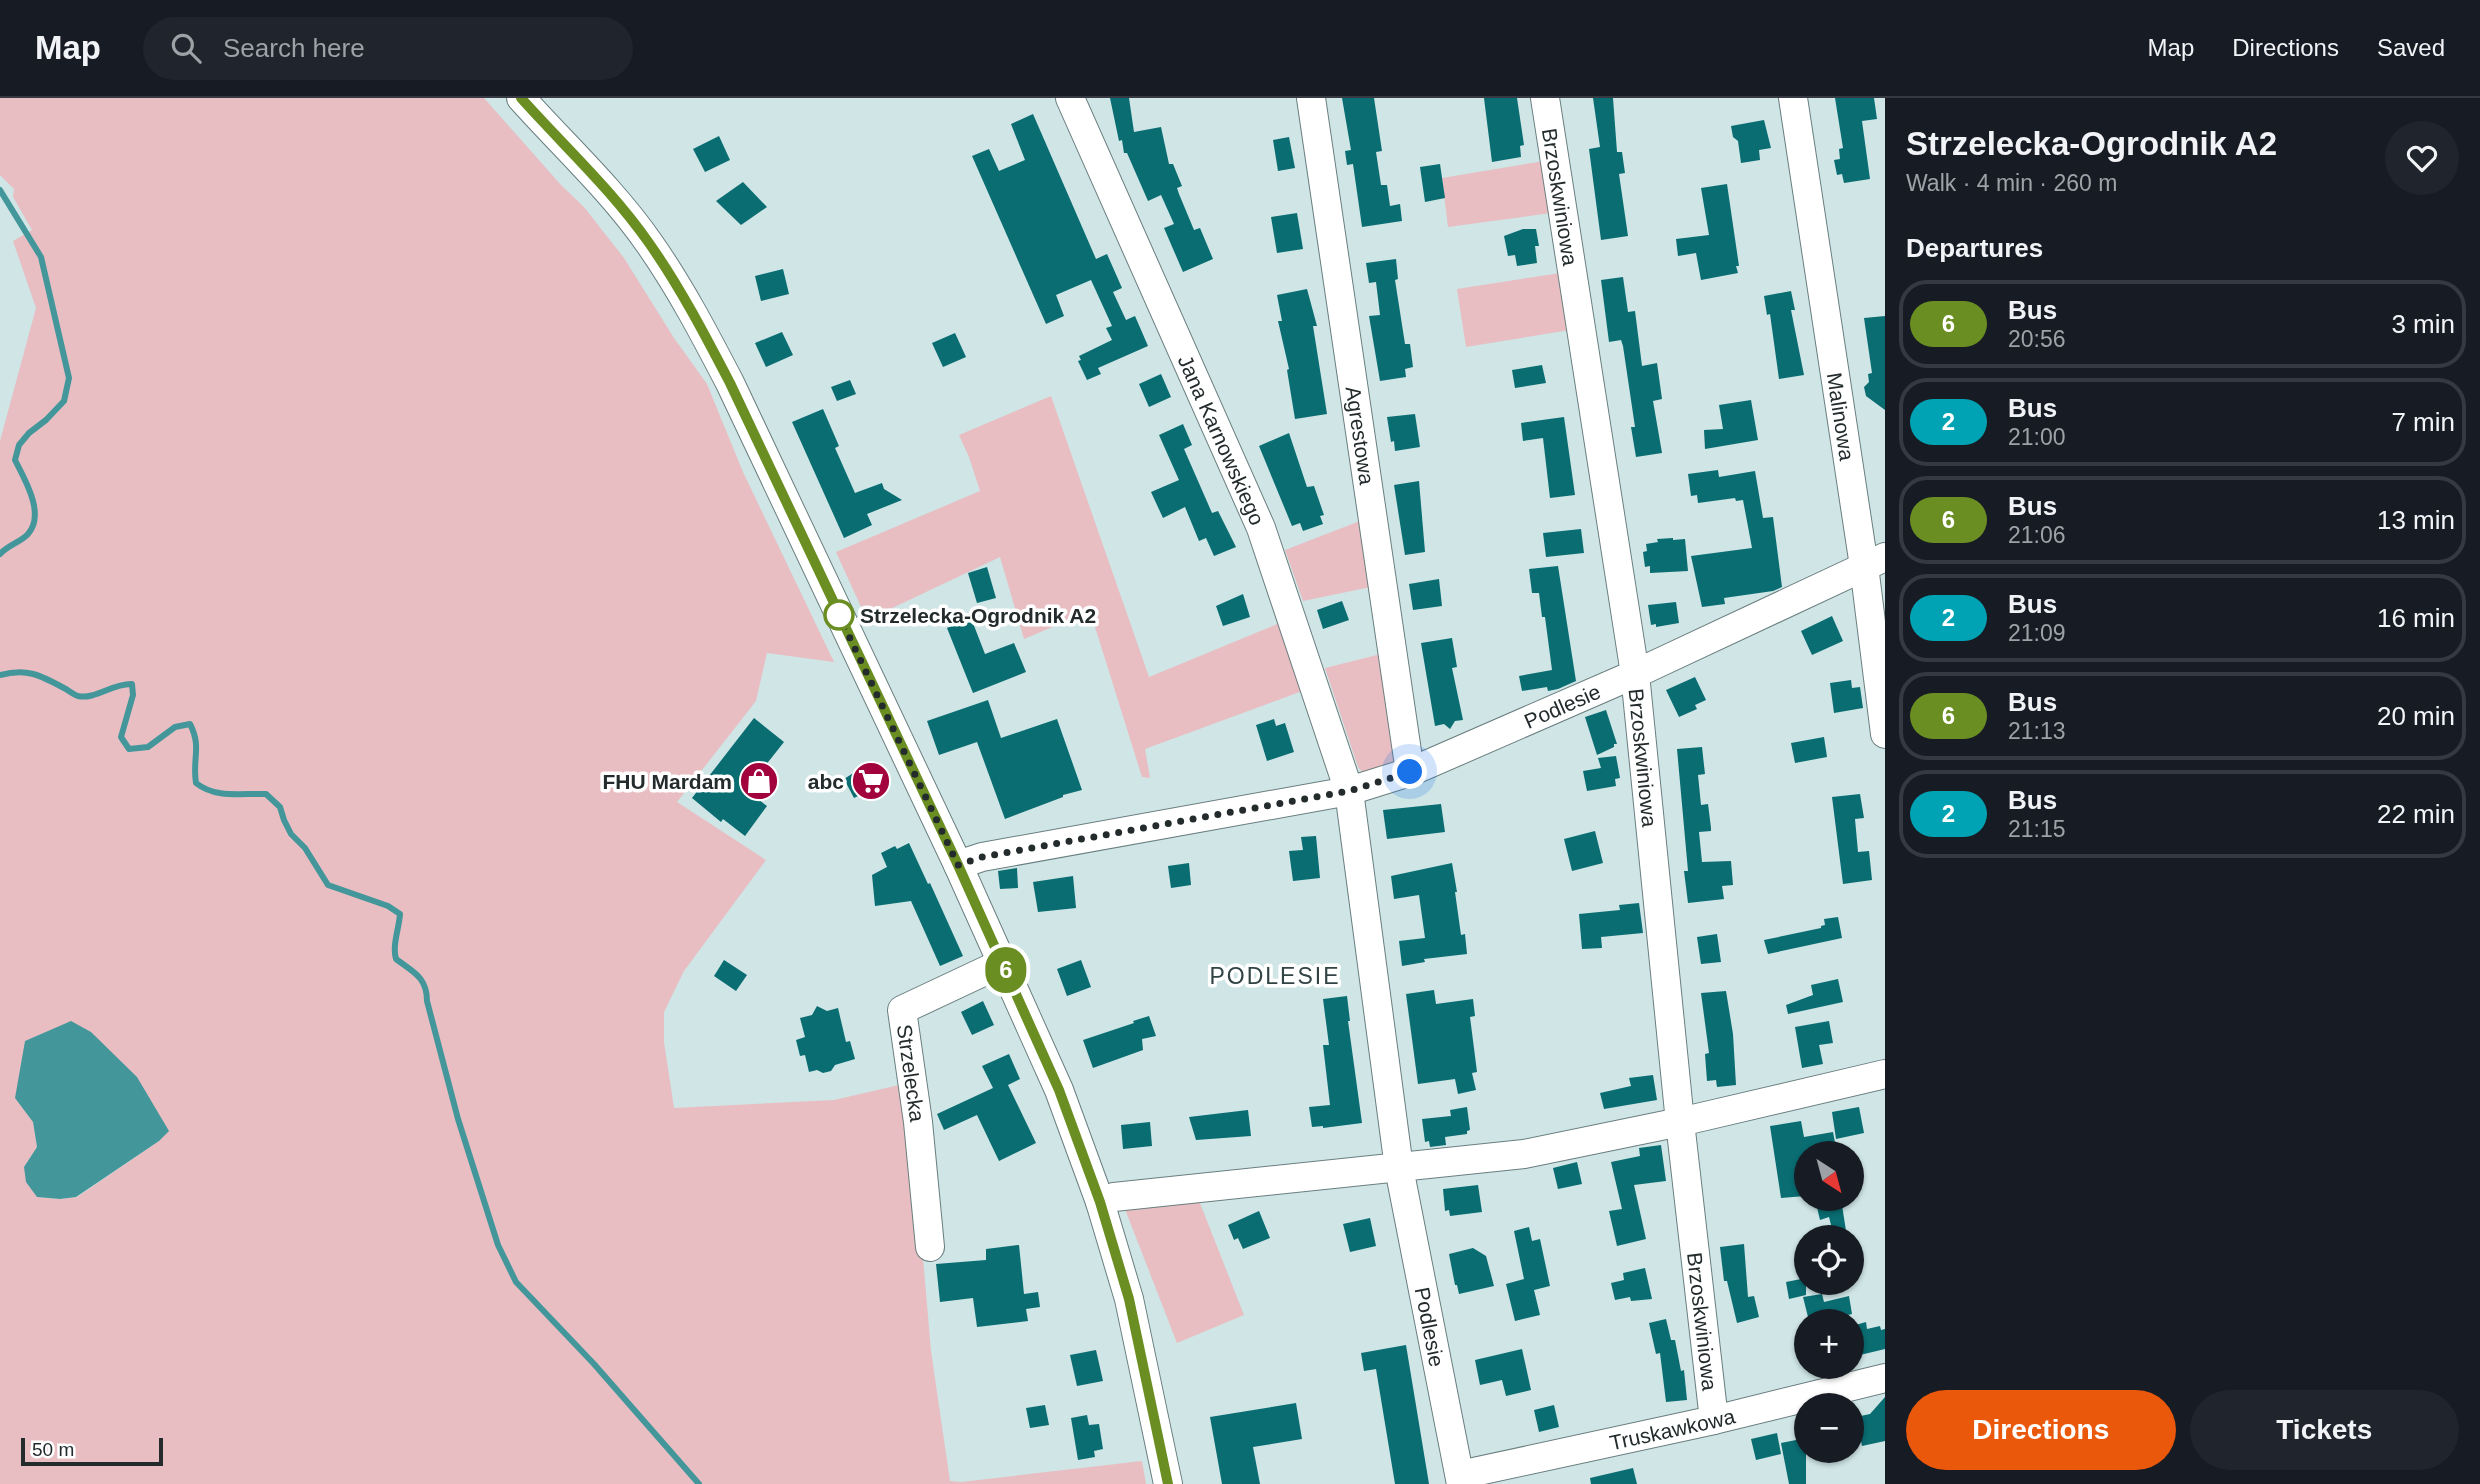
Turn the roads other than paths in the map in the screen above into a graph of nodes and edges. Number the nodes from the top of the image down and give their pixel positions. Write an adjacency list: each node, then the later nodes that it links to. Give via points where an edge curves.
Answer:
1 (521, 98): 11 (street, via 620,206 692,310)
2 (1070, 98): 10 (street, Jana Karnowskiego, via 1261,528)
3 (1311, 98): 9 (street, Agrestowa)
4 (1545, 98): 7 (street, Brzoskwiniowa)
5 (1793, 98): 6 (street, Malinowa)
6 (1875, 562): 7 (street, Podlesie); 8 (street, Malinowa)
7 (1635, 674): 9 (street, Podlesie); 14 (street, Brzoskwiniowa)
8 (1885, 734)
9 (1410, 772): 10 (street, Podlesie)
10 (1349, 791): 11 (street, Podlesie); 15 (street, Podlesie)
11 (958, 865): 12 (street)
12 (1002, 963): 16 (street, via 1059,1090); 17 (street, Strzelecka, via 902,1010)
13 (1885, 1074): 14 (street)
14 (1680, 1122): 15 (street, via 1524,1154); 19 (street, Brzoskwiniowa)
15 (1399, 1168): 16 (street); 20 (street, Podlesie)
16 (1100, 1202): 21 (street, via 1129,1299)
17 (930, 1247)
18 (1885, 1378): 19 (street, Truskawkowa)
19 (1714, 1420): 20 (street, Truskawkowa)
20 (1460, 1479)
21 (1168, 1484)

